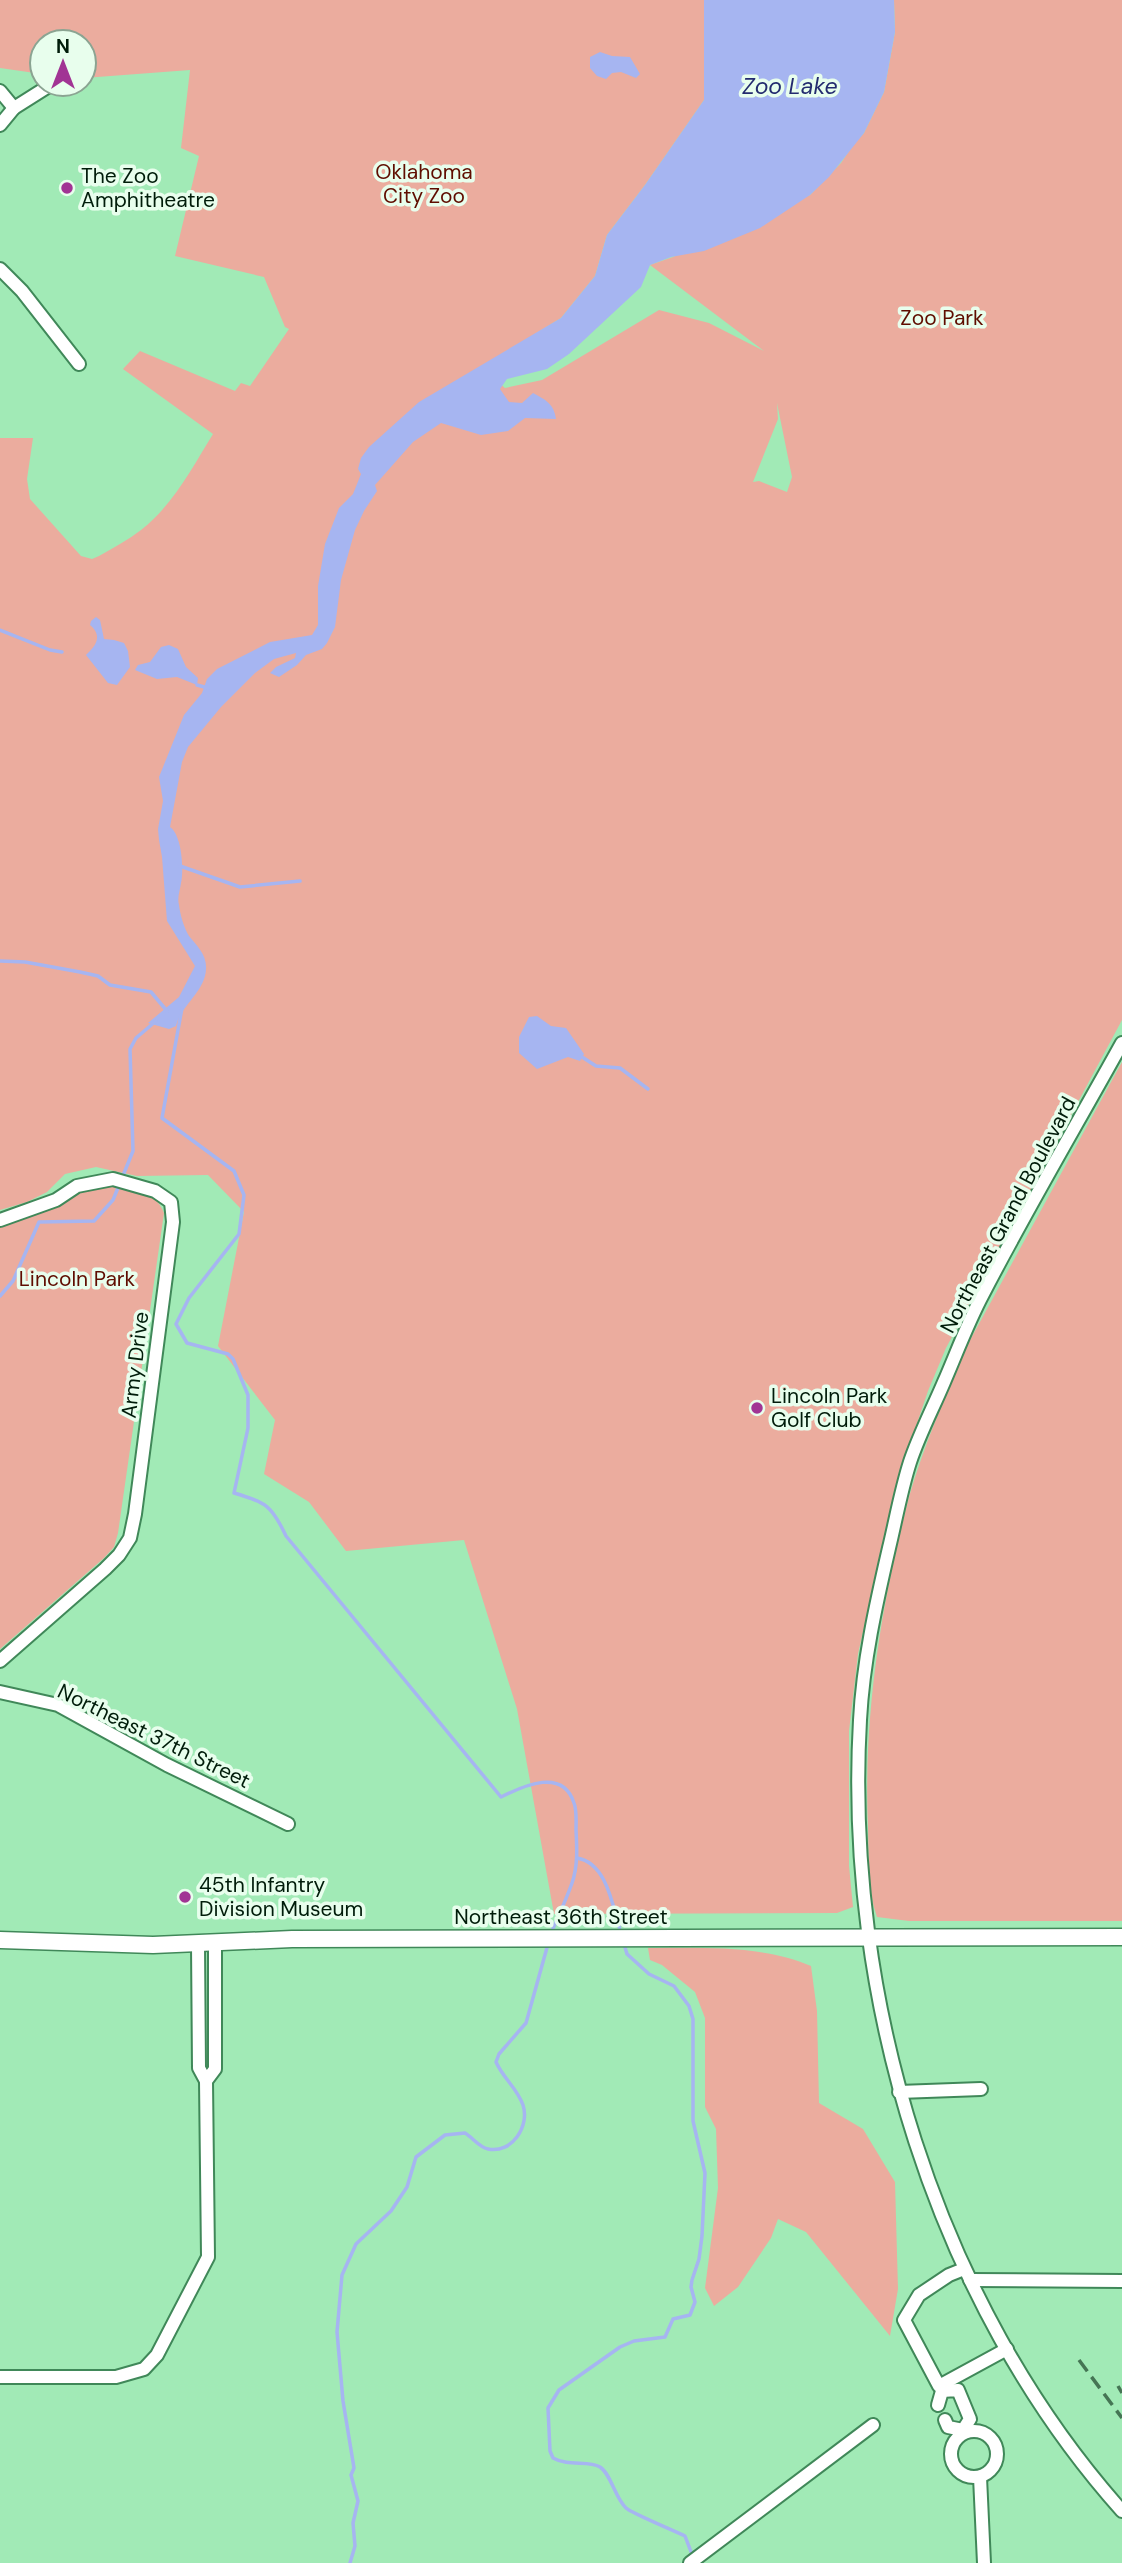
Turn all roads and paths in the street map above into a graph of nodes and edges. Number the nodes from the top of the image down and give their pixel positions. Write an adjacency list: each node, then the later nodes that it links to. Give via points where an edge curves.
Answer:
1 (0, 91): 3 (street)
2 (30, 98): 3 (street)
3 (14, 108): 4 (street)
4 (0, 125)
5 (0, 269): 6 (street)
6 (79, 364)
7 (1122, 1043): 12 (street, Northeast Grand Boulevard, via 981,1297 910,1463 873,1617 860,1717 861,1878)
8 (0, 1220): 9 (street, Army Drive, via 56,1200 77,1186 113,1179 155,1191 171,1202 173,1222 130,1538 106,1569)
9 (0, 1661)
10 (0, 1692): 11 (street, Northeast 37th Street, via 58,1705)
11 (288, 1824)
12 (869, 1937): 13 (main road, Northeast 36th Street); 15 (main road, Northeast 36th Street, via 292,1939); 17 (street, Northeast Grand Boulevard)
13 (1122, 1937)
14 (0, 1940): 15 (main road, Northeast 36th Street)
15 (206, 1945): 21 (street, via 215,2069 206,2081 208,2257 157,2355 144,2369 116,2377)
16 (981, 2089): 17 (street)
17 (899, 2092): 18 (street, Northeast Grand Boulevard, via 928,2181)
18 (967, 2274): 19 (street); 20 (street, Northeast Grand Boulevard); 22 (street, via 949,2275 919,2295 904,2320)
19 (1122, 2281)
20 (1007, 2349): 22 (street); 28 (street, Northeast Grand Boulevard, via 1072,2448)
21 (0, 2376)
22 (941, 2389): 23 (street); 26 (street, via 958,2390 970,2419)
23 (938, 2405)
24 (945, 2420): 26 (street, via 948,2427)
25 (873, 2426): 29 (street)
26 (964, 2431): 27 (street, via 953,2444 951,2459 958,2472); 27 (street, via 986,2434 996,2446 996,2462)
27 (979, 2477): 30 (street)
28 (1122, 2511)
29 (690, 2563)
30 (984, 2563)

